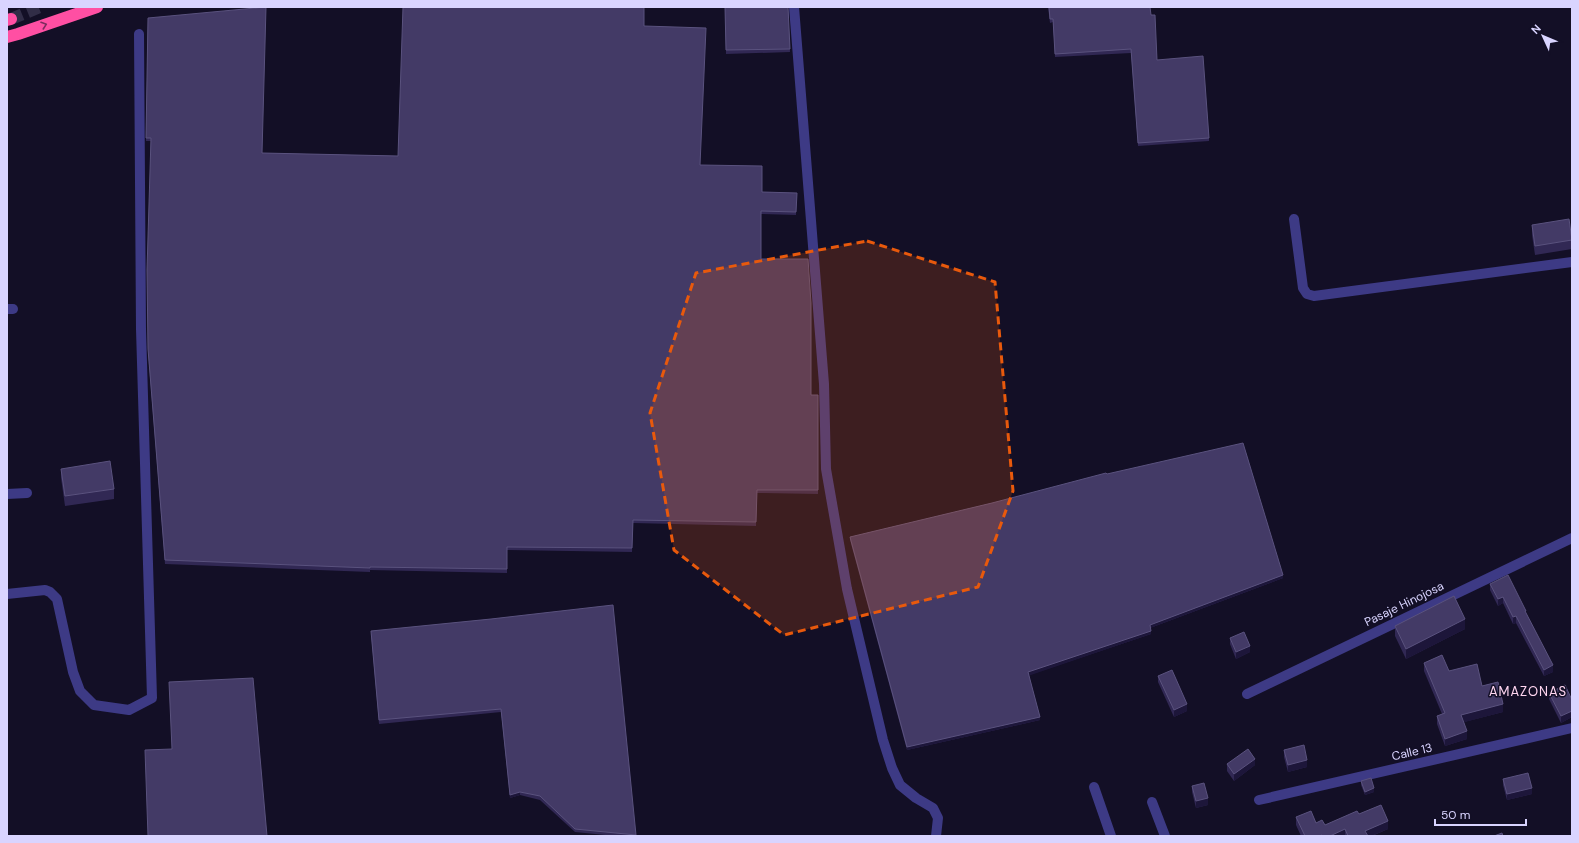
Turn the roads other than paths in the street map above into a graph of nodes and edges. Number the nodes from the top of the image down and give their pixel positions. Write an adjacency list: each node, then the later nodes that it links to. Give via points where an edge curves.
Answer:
1 (97, 7): 4 (highway, one-way to 1)
2 (794, 7): 16 (street, via 824,384 826,469 847,589 883,740 900,785 933,808 938,818)
3 (139, 34): 10 (street, via 141,329 152,698 129,710 94,705 80,691 54,595 45,590)
4 (7, 36)
5 (1294, 219): 6 (street, via 1303,288 1307,294 1314,296)
6 (1572, 262)
7 (26, 493): 8 (street)
8 (7, 494)
9 (1572, 538): 11 (street, Pasaje Hinojosa)
10 (7, 594)
11 (1247, 694)
12 (1572, 728): 14 (street, Calle 13)
13 (1094, 787): 17 (street)
14 (1259, 800)
15 (1152, 802): 18 (street)
16 (936, 836)
17 (1111, 836)
18 (1164, 836)

